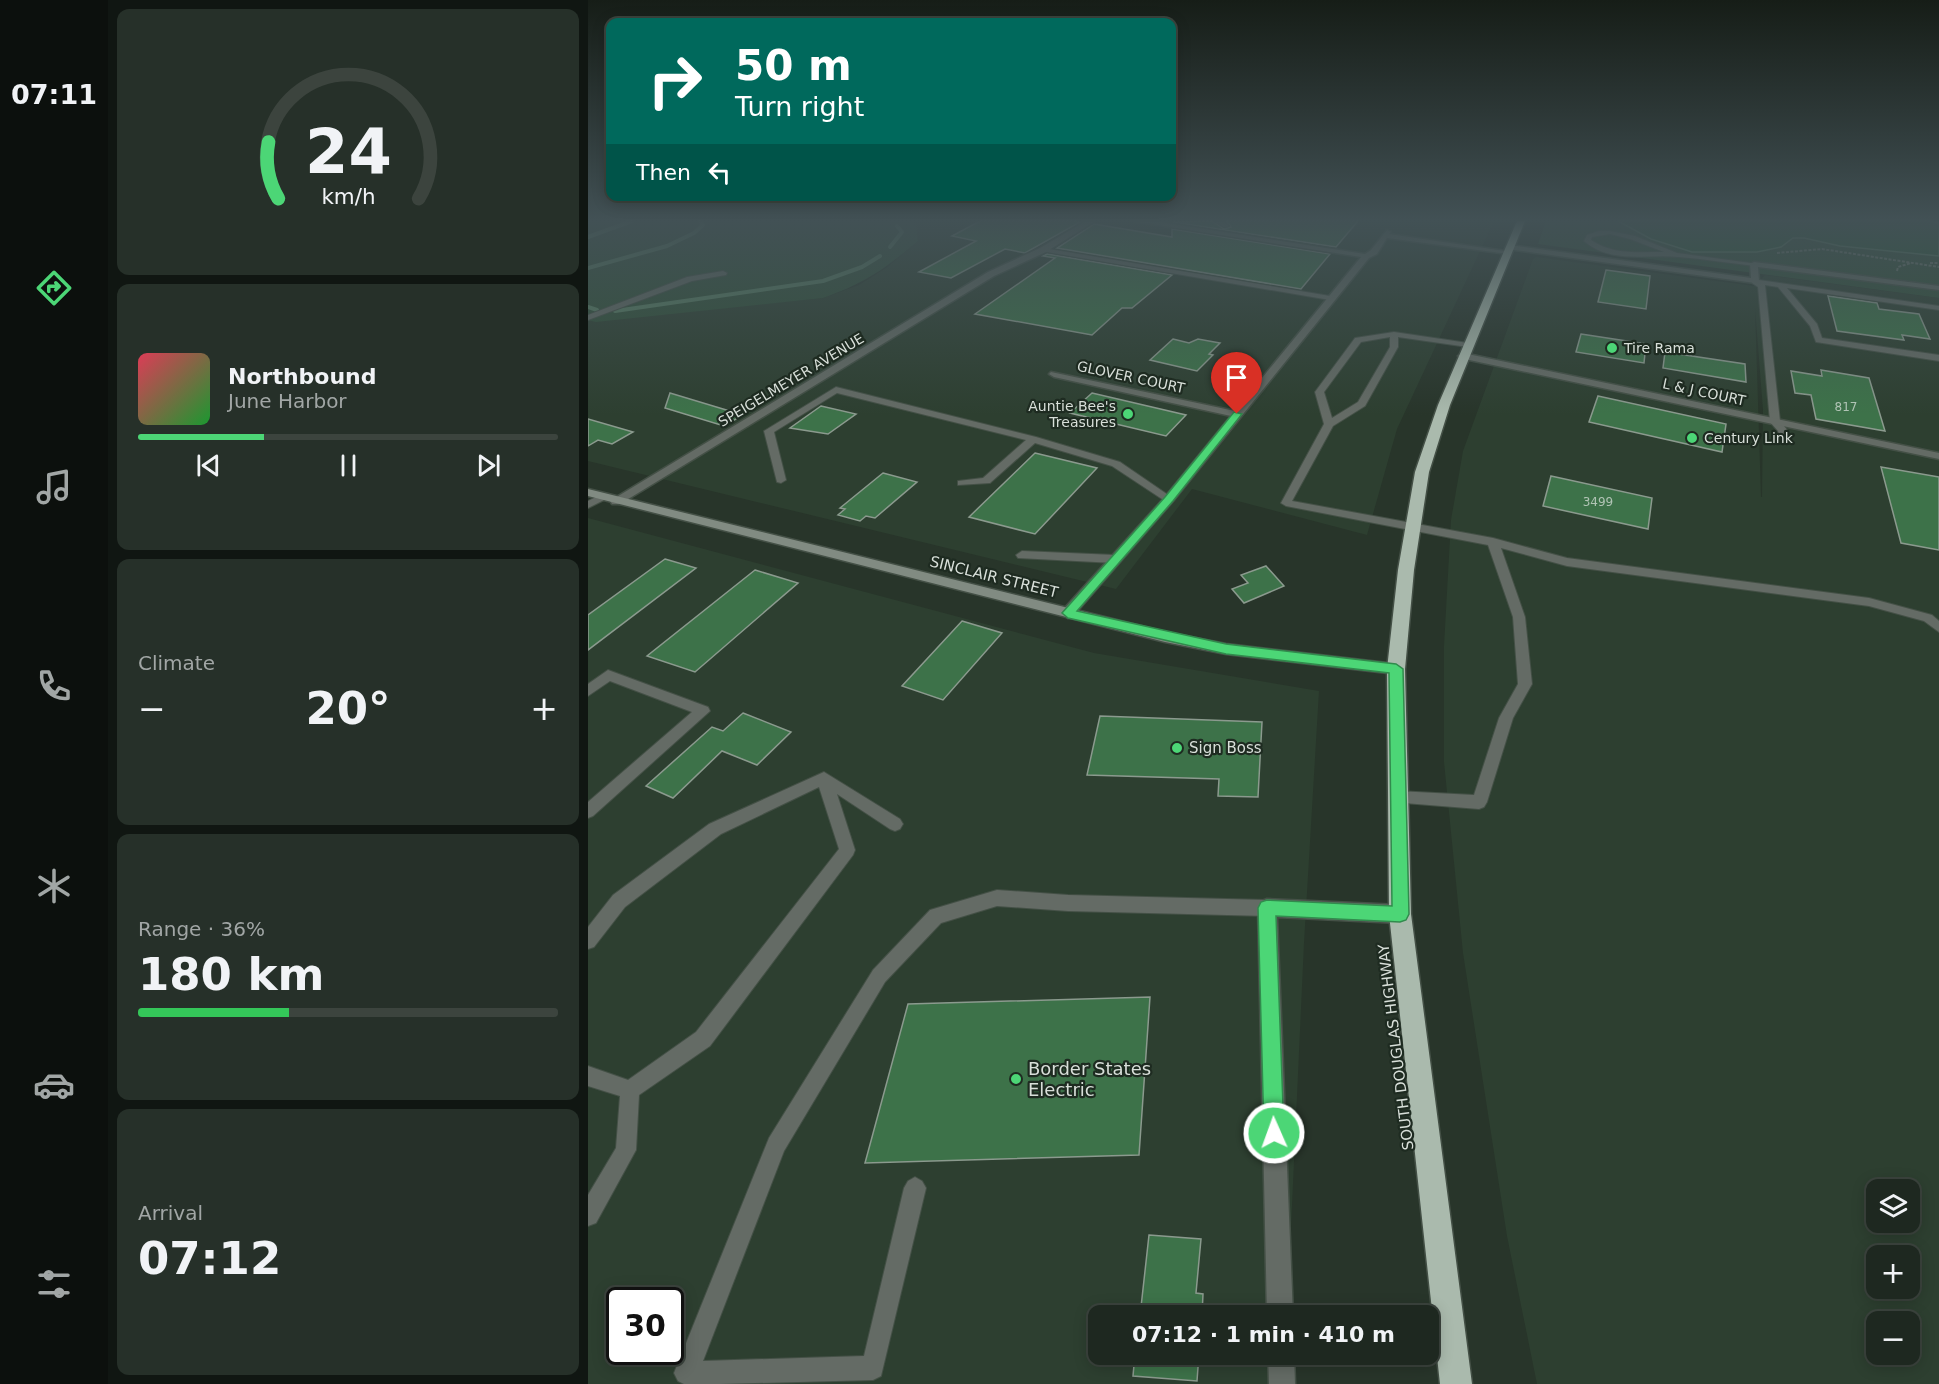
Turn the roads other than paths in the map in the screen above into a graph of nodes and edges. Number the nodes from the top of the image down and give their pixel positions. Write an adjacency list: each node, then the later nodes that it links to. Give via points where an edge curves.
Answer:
1 (1781, 285): 16 (lane, via 1814,327 1819,340)
2 (673, 286): 13 (lane)
3 (972, 286): 29 (street, SPEIGELMEYER AVENUE)
4 (1256, 286): 11 (lane)
5 (1341, 286): 11 (street)
6 (1493, 286): 15 (highway, SOUTH DOUGLAS HIGHWAY)
7 (1761, 286): 19 (lane)
8 (1785, 286): 12 (lane)
9 (1920, 286): 10 (street)
10 (1939, 288)
11 (1330, 298): 18 (street)
12 (1939, 308)
13 (588, 318)
14 (1394, 334): 15 (lane); 20 (lane, via 1394,347 1362,404); 20 (lane, via 1358,340 1319,392)
15 (1465, 350): 19 (street, L & J COURT); 31 (highway, SOUTH DOUGLAS HIGHWAY, via 1422,472)
16 (1939, 358)
17 (1054, 374): 18 (street, GLOVER COURT)
18 (1237, 414): 28 (street)
19 (1775, 422): 22 (lane, via 1783,430); 23 (street, L & J COURT)
20 (1329, 424): 31 (lane, via 1286,503)
21 (1033, 439): 24 (lane, via 836,390 769,431); 25 (lane, via 986,481); 28 (lane, via 1116,464)
22 (1782, 440)
23 (1939, 456)
24 (782, 480)
25 (962, 483)
26 (588, 492): 27 (street, SINCLAIR STREET)
27 (602, 496): 29 (street, SINCLAIR STREET); 30 (lane)
28 (1169, 499): 34 (street)
29 (616, 501): 35 (street, SINCLAIR STREET)
30 (588, 505)
31 (1413, 526): 32 (lane); 37 (highway, SOUTH DOUGLAS HIGHWAY)
32 (1493, 542): 36 (lane, via 1567,562 1869,602 1928,618); 40 (lane, via 1519,617 1525,684 1506,718 1479,802)
33 (1022, 555): 34 (lane)
34 (1115, 559): 35 (street)
35 (1068, 613): 37 (street, SINCLAIR STREET, via 1226,649)
36 (1939, 628)
37 (1396, 669): 40 (highway, SOUTH DOUGLAS HIGHWAY)
38 (588, 691): 41 (lane, via 608,675 704,711)
39 (824, 778): 42 (lane); 45 (lane, via 715,829 619,901); 47 (lane, via 847,850 703,1039)
40 (1397, 797): 44 (highway, SOUTH DOUGLAS HIGHWAY)
41 (588, 811)
42 (895, 824)
43 (1267, 908): 44 (street); 48 (lane, via 997,898 936,916 879,976 776,1145 686,1373 873,1368); 50 (street)
44 (1400, 914): 53 (highway, SOUTH DOUGLAS HIGHWAY)
45 (588, 941)
46 (588, 1076): 47 (lane)
47 (630, 1090): 49 (lane, via 626,1150)
48 (915, 1188)
49 (588, 1215)
50 (1280, 1305)
51 (1281, 1365): 52 (street)
52 (1282, 1384)
53 (1456, 1384)

